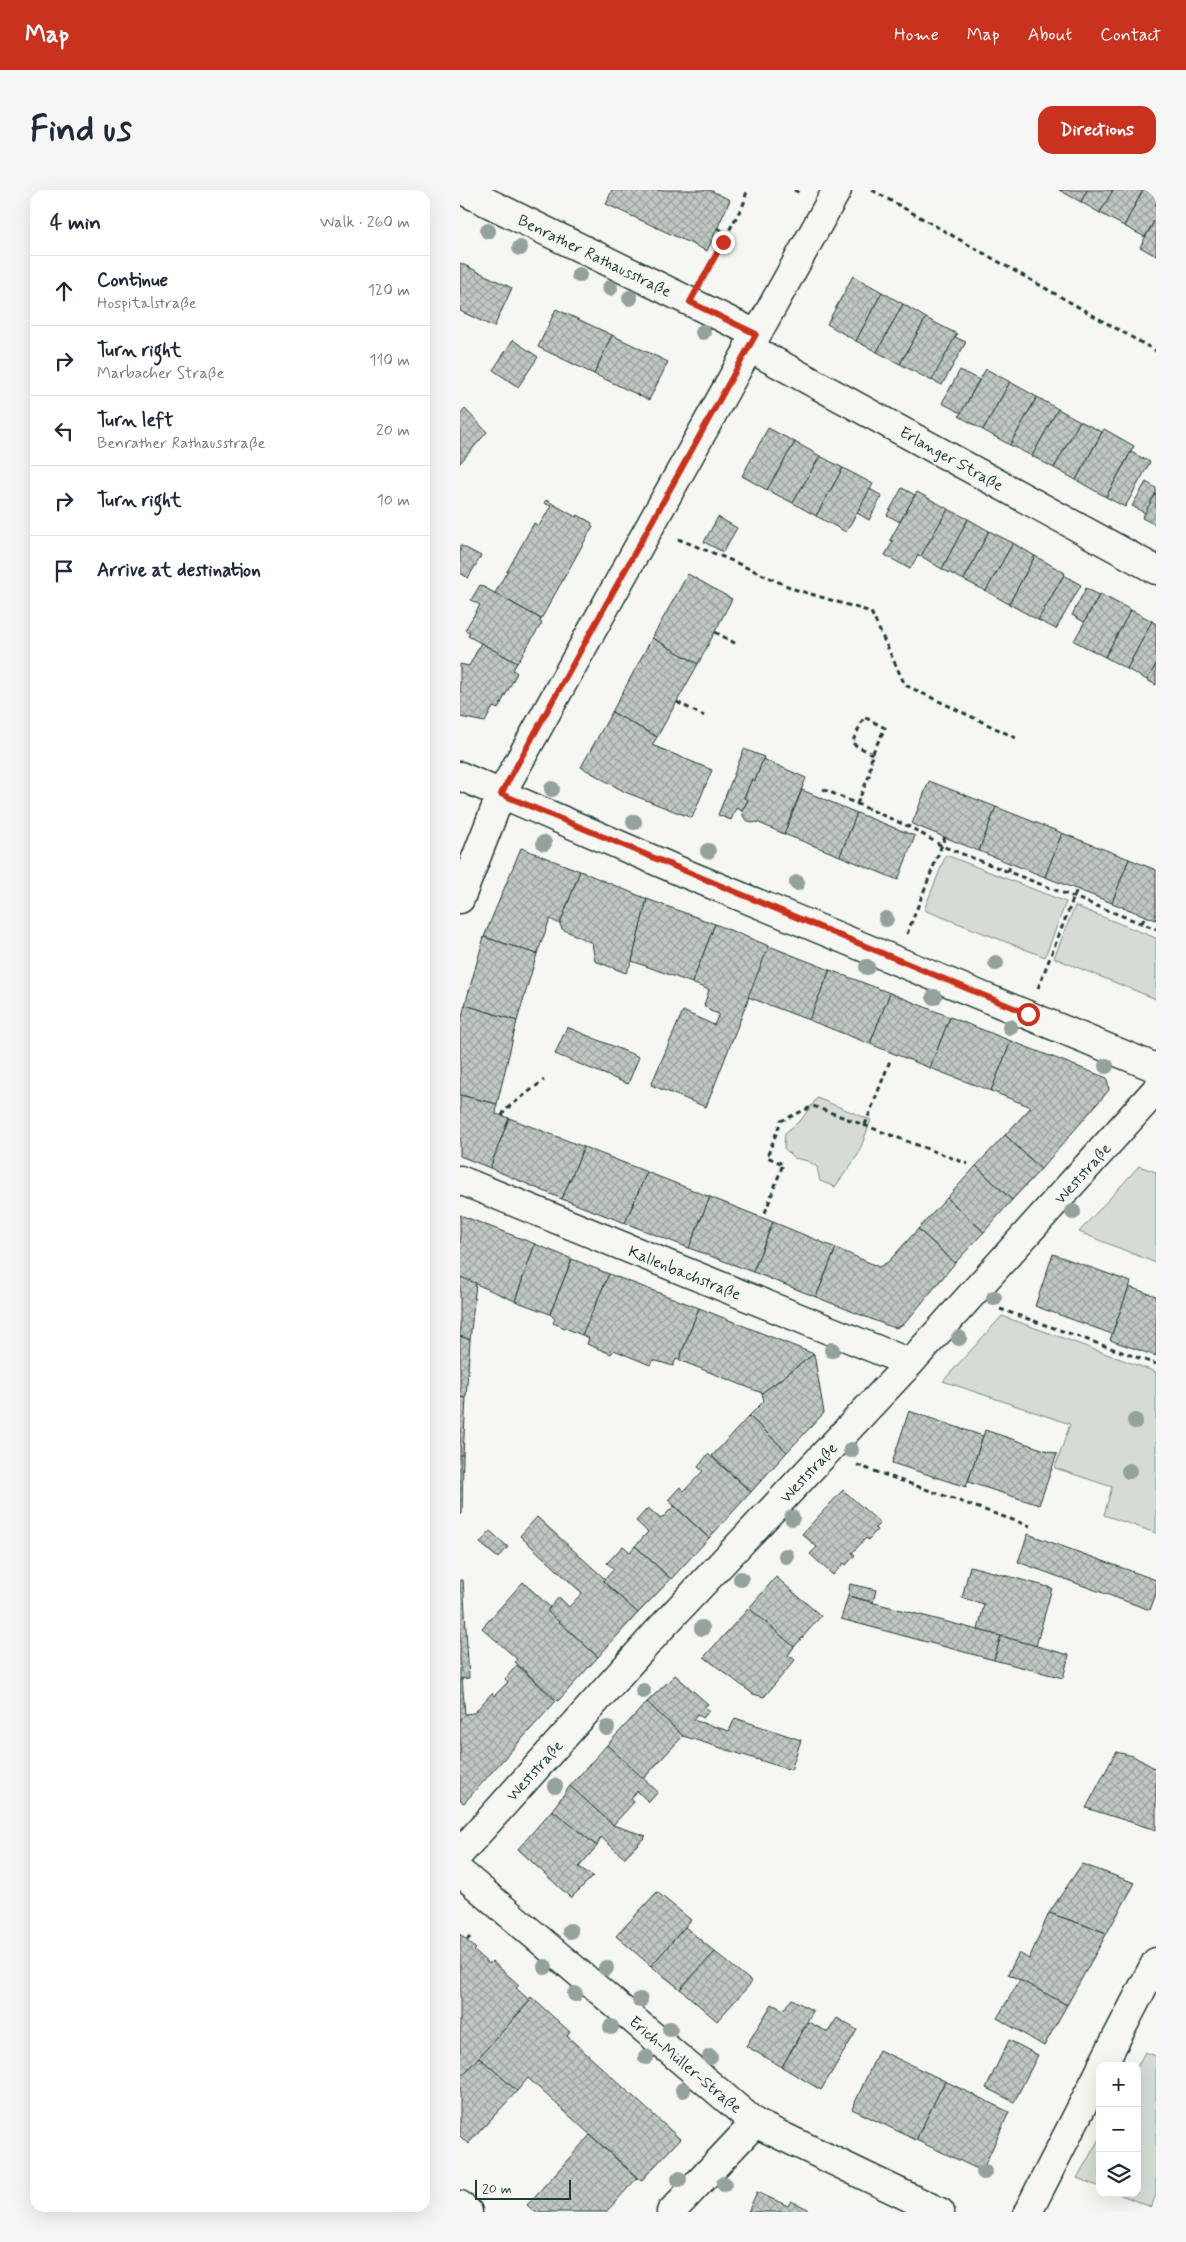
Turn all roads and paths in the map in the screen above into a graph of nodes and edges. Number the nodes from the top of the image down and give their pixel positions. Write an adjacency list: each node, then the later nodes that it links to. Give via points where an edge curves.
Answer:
1 (462, 190): 7 (street, Benrather Rathausstraße)
2 (746, 190): 6 (path, via 744,203)
3 (836, 190): 8 (street)
4 (872, 190): 9 (path)
5 (717, 228): 6 (path, via 721,230 717,239)
6 (723, 242): 7 (path)
7 (690, 302): 8 (street, Benrather Rathausstraße)
8 (752, 341): 10 (street); 11 (street, Erlanger Straße)
9 (1156, 351)
10 (650, 525): 16 (path, via 794,589 871,612 904,685); 20 (street)
11 (1156, 570)
12 (715, 632): 13 (path)
13 (738, 645)
14 (677, 702): 15 (path)
15 (704, 716)
16 (1016, 738)
17 (872, 754): 17 (path, via 885,728 864,718 852,743); 21 (path, via 869,776)
18 (460, 776): 20 (street)
19 (823, 790): 21 (path)
20 (501, 794): 28 (street); 32 (street)
21 (857, 804): 23 (path, via 912,828)
22 (946, 838): 23 (path)
23 (942, 846): 25 (path); 32 (path)
24 (1011, 863): 25 (path)
25 (1008, 872): 27 (path)
26 (1077, 890): 27 (path)
27 (1074, 897): 30 (path); 33 (path)
28 (460, 899)
29 (1145, 916): 30 (path)
30 (1142, 923): 31 (path)
31 (1156, 929)
32 (897, 960): 33 (street)
33 (1028, 1014): 35 (street)
34 (891, 1058): 39 (path)
35 (1156, 1068)
36 (544, 1080): 38 (path, via 504,1110)
37 (1156, 1090): 43 (street, Weststraße)
38 (502, 1116)
39 (865, 1125): 40 (path); 42 (path, via 813,1106 781,1121 767,1156 783,1164)
40 (968, 1164)
41 (460, 1180): 44 (street, Kallenbachstraße)
42 (765, 1213)
43 (969, 1298): 44 (street, Weststraße); 45 (path)
44 (910, 1364): 46 (street, Weststraße)
45 (1156, 1364)
46 (826, 1453): 47 (path); 48 (street, Weststraße, via 660,1629)
47 (1030, 1526)
48 (460, 1853)
49 (460, 1872): 53 (street, Erich-Müller-Straße)
50 (1156, 1962): 51 (street)
51 (1104, 2062)
52 (1096, 2079): 58 (street)
53 (755, 2123): 56 (street); 57 (street, Erich-Müller-Straße)
54 (460, 2205): 55 (street)
55 (468, 2212)
56 (671, 2212)
57 (940, 2212)
58 (1028, 2212)

